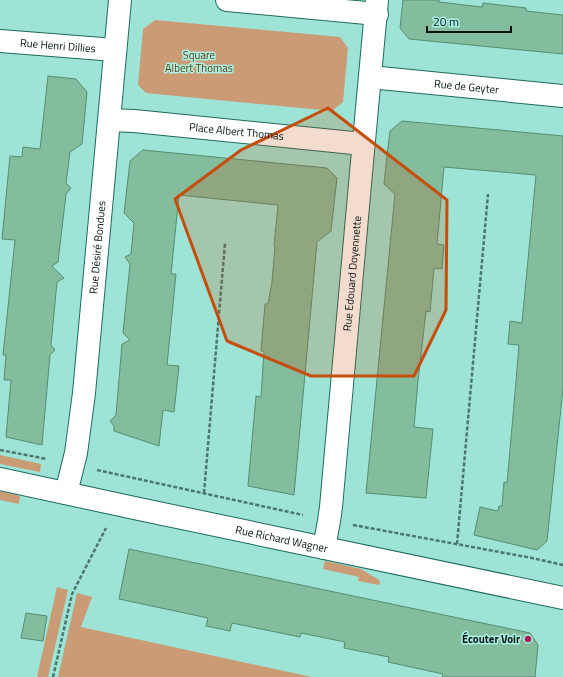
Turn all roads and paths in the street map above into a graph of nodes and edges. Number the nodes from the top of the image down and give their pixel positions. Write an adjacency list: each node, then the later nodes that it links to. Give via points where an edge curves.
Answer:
1 (120, 0): 5 (street, Rue Désiré Bondues)
2 (227, 0): 3 (street)
3 (377, 7): 6 (street, Rue Edouard Doyennette)
4 (0, 41): 5 (street, Rue Henri Dillies)
5 (115, 50): 8 (street, Rue Désiré Bondues)
6 (370, 77): 7 (street, Rue de Geyter); 9 (street, Rue Edouard Doyennette)
7 (563, 96)
8 (110, 120): 9 (street, Place Albert Thomas); 13 (street, Rue Désiré Bondues, via 84,393)
9 (363, 144): 18 (street, Rue Edouard Doyennette)
10 (488, 194): 19 (path)
11 (225, 243): 16 (path)
12 (0, 450): 13 (path)
13 (74, 465): 15 (street, Rue Désiré Bondues); 16 (path)
14 (0, 478): 15 (street, Rue Richard Wagner)
15 (66, 493): 17 (street, Rue Richard Wagner)
16 (204, 493): 18 (path)
17 (114, 503): 20 (street, Rue Richard Wagner); 23 (path, via 106,529 72,594)
18 (329, 521): 19 (path); 20 (street, Rue Edouard Doyennette)
19 (457, 544): 21 (path)
20 (324, 548): 22 (street, Rue Richard Wagner)
21 (563, 565)
22 (563, 598)
23 (54, 677)

